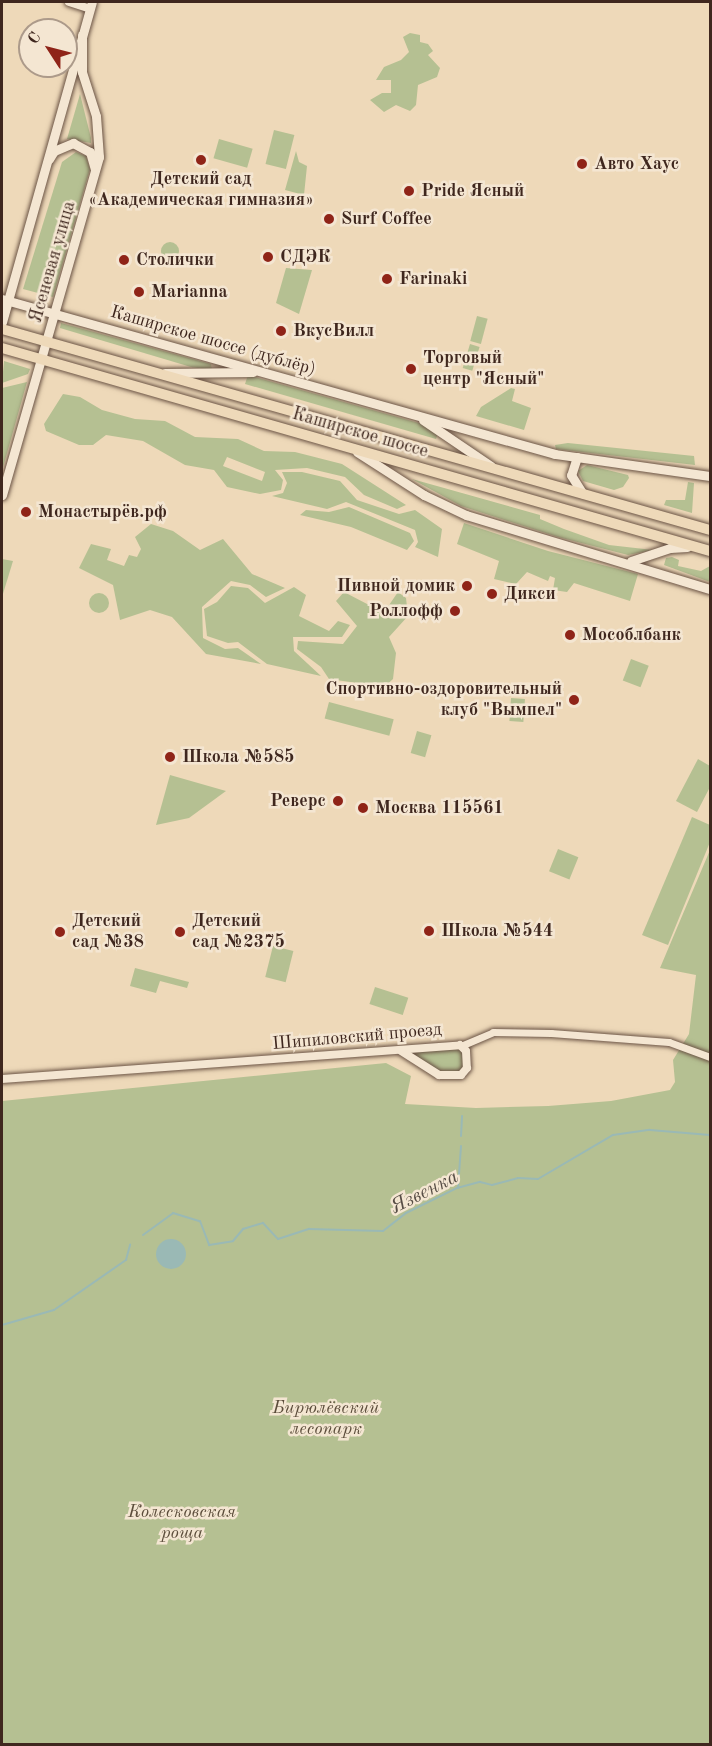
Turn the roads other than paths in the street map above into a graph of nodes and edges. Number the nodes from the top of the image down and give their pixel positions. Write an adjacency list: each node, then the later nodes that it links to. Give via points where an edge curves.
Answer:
1 (69, 2): 2 (street)
2 (91, 5): 3 (main road, Ясеневая улица)
3 (82, 35): 4 (main road, Ясеневая улица); 5 (main road, Ясеневая улица, via 82,72 100,144)
4 (46, 164): 5 (main road, via 54,151 73,143 90,152); 6 (main road, Ясеневая улица)
5 (95, 174): 7 (main road, Ясеневая улица)
6 (5, 299): 7 (main road, Каширское шоссе (дублёр)); 8 (main road, Ясеневая улица)
7 (55, 313): 10 (main road, Ясеневая улица); 14 (main road, Каширское шоссе (дублёр))
8 (2, 322)
9 (2, 329): 10 (main road, Каширское шоссе)
10 (46, 342): 12 (main road, Ясеневая улица); 13 (main road, Каширское шоссе)
11 (2, 348): 12 (main road, Каширское шоссе)
12 (41, 360): 16 (main road, Каширское шоссе); 21 (main road, Ясеневая улица)
13 (154, 373): 14 (main road); 18 (main road, Каширское шоссе)
14 (265, 373): 15 (main road, Каширское шоссе (дублёр))
15 (416, 415): 17 (main road, Каширское шоссе (дублёр)); 18 (main road)
16 (346, 447): 23 (main road, Каширское шоссе); 24 (main road, via 451,509)
17 (577, 458): 19 (main road, Каширское шоссе (дублёр)); 20 (main road, via 571,475)
18 (498, 471): 20 (main road, Каширское шоссе)
19 (711, 476)
20 (583, 494): 22 (main road, Каширское шоссе)
21 (2, 495)
22 (711, 530)
23 (707, 550): 24 (main road, via 676,546 640,560)
24 (623, 560): 25 (main road)
25 (711, 589)
26 (463, 1045): 27 (street, Шипиловский проезд); 27 (street, via 467,1068 461,1075 431,1072); 28 (street, Шипиловский проезд, via 493,1032 551,1033 669,1042)
27 (401, 1051): 29 (street, Шипиловский проезд)
28 (711, 1058)
29 (2, 1079)

